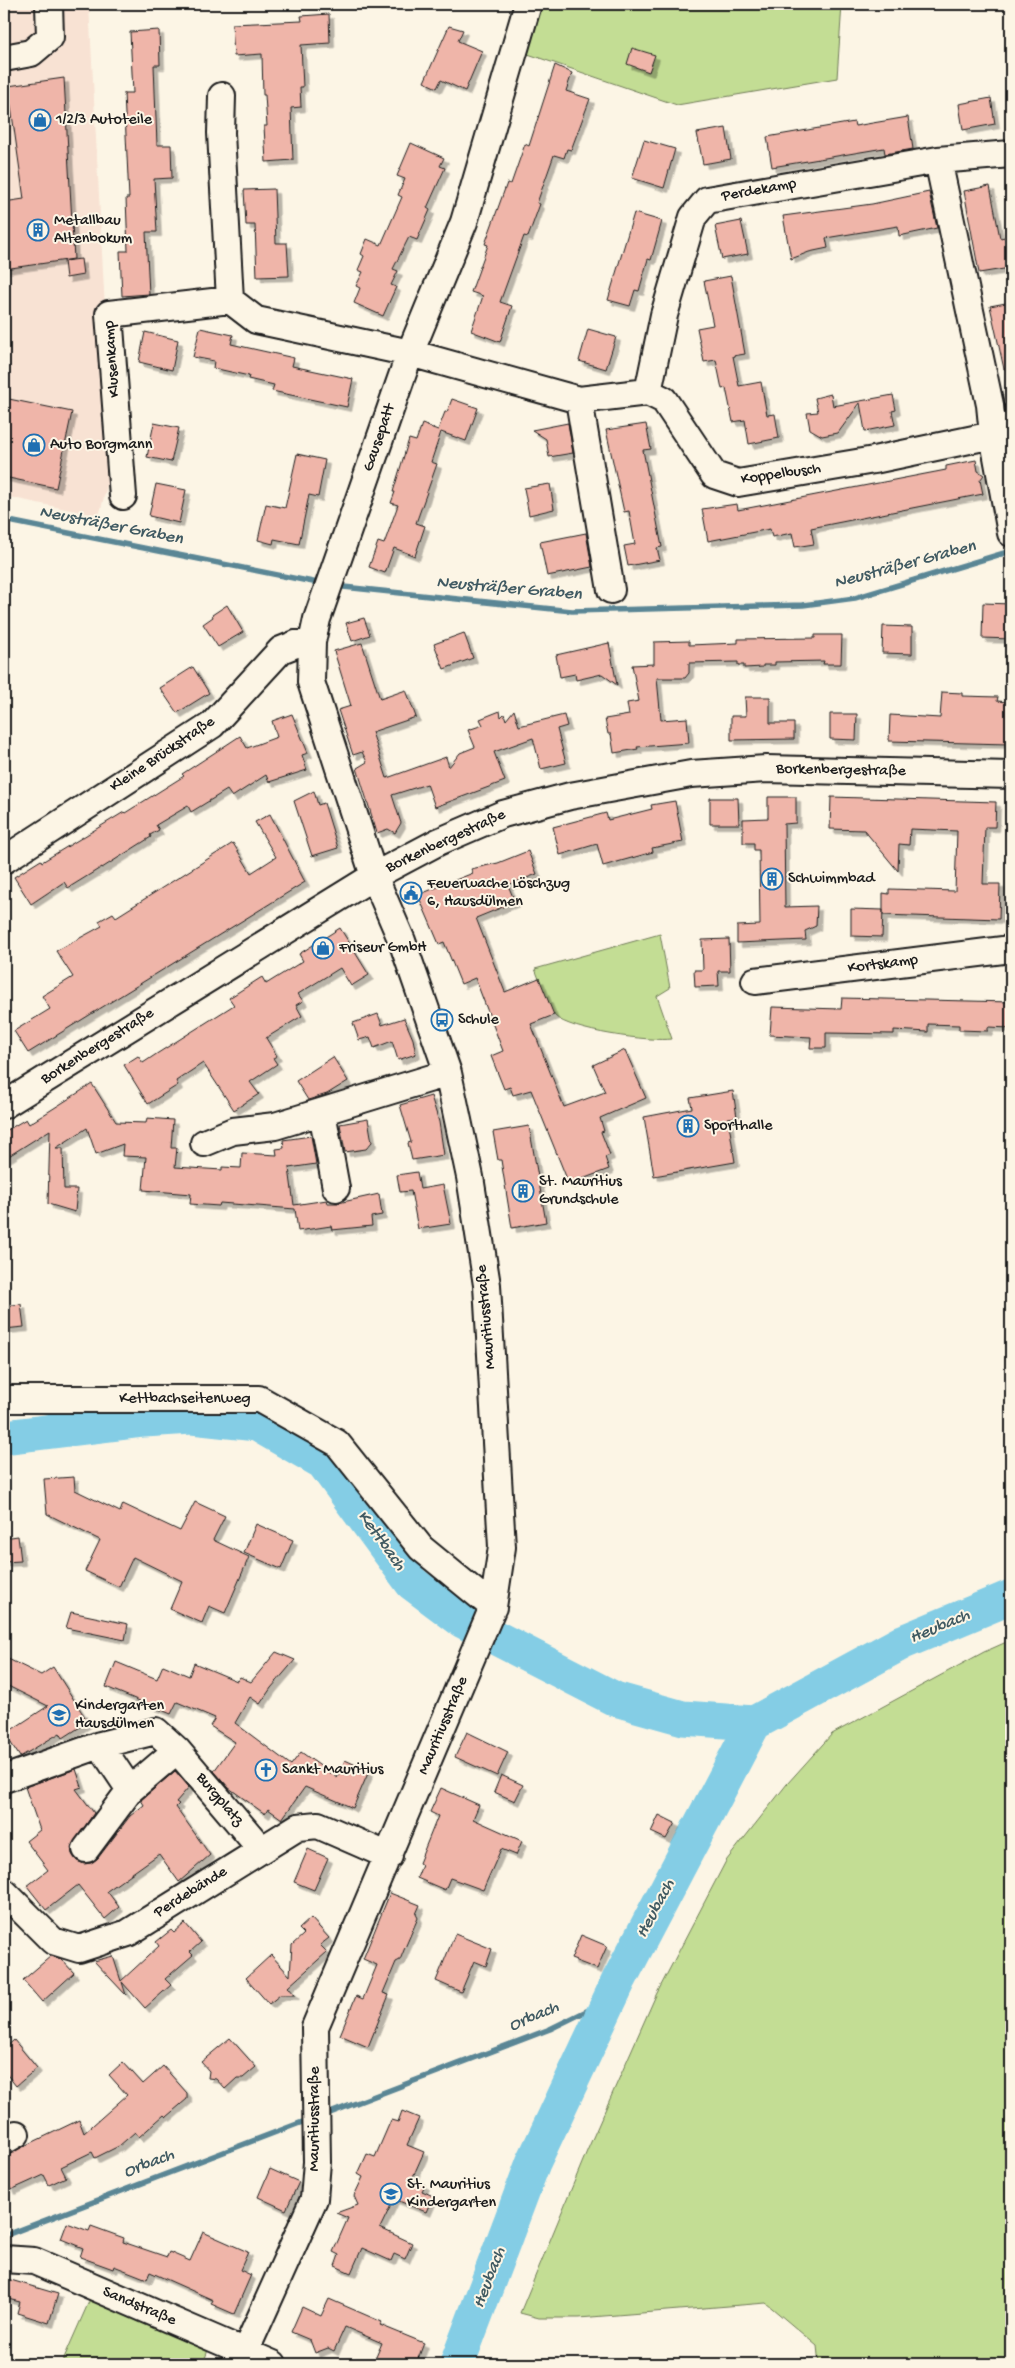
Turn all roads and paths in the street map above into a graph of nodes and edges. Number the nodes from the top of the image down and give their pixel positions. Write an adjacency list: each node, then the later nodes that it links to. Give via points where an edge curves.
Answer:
1 (49, 4): 3 (street, via 50,37 31,53)
2 (528, 4): 8 (street, Gausepatt, via 464,222)
3 (4, 58)
4 (222, 96): 7 (street, via 221,143)
5 (1011, 154): 6 (street, Perdekamp)
6 (938, 160): 9 (street, Perdekamp, via 707,200 693,217 664,316); 11 (street, via 990,405)
7 (230, 300): 8 (street, via 256,320); 12 (street, Klusenkamp, via 109,314)
8 (410, 353): 10 (street); 15 (street, Gausepatt, via 332,574)
9 (648, 392): 10 (street); 11 (street, Koppelbusch, via 664,400 714,475 738,483 874,460)
10 (579, 400): 14 (street)
11 (1002, 430): 13 (street)
12 (123, 496)
13 (1011, 533)
14 (611, 590)
15 (312, 642): 17 (street, Kleine Brückstraße, via 281,650 212,725); 18 (street, Gausepatt, via 311,682)
16 (1011, 775): 18 (street, Borkenbergestraße, via 766,769 681,776 570,796 503,814 438,842)
17 (4, 860)
18 (374, 876): 21 (street, Mauritiusstraße, via 402,941); 22 (street, Borkenbergestraße)
19 (1011, 949): 20 (street, Kortskamp)
20 (755, 981)
21 (448, 1073): 23 (street); 27 (street, Mauritiusstraße, via 470,1177 487,1285 502,1547)
22 (4, 1105)
23 (322, 1112): 24 (street, via 276,1126 233,1131); 25 (street)
24 (204, 1143)
25 (336, 1188)
26 (4, 1399): 27 (street, Kettbachseitenweg, via 259,1399 337,1443 421,1548)
27 (491, 1613): 34 (street, Mauritiusstraße)
28 (100, 1745): 29 (street, Burgplatz, via 156,1731); 30 (street, Burgplatz); 31 (street)
29 (177, 1750): 31 (street); 33 (street, Burgplatz)
30 (4, 1779)
31 (130, 1790): 32 (street)
32 (86, 1849)
33 (261, 1849): 34 (street, Perdebände, via 298,1826 318,1826); 35 (street, Perdebände, via 128,1933 79,1949 53,1941)
34 (389, 1856): 37 (street, Mauritiusstraße, via 315,2027 317,2162 314,2199)
35 (4, 1892)
36 (4, 2259): 37 (street, Sandstraße, via 34,2261)
37 (245, 2352): 38 (street, Sandstraße)
38 (273, 2364)

